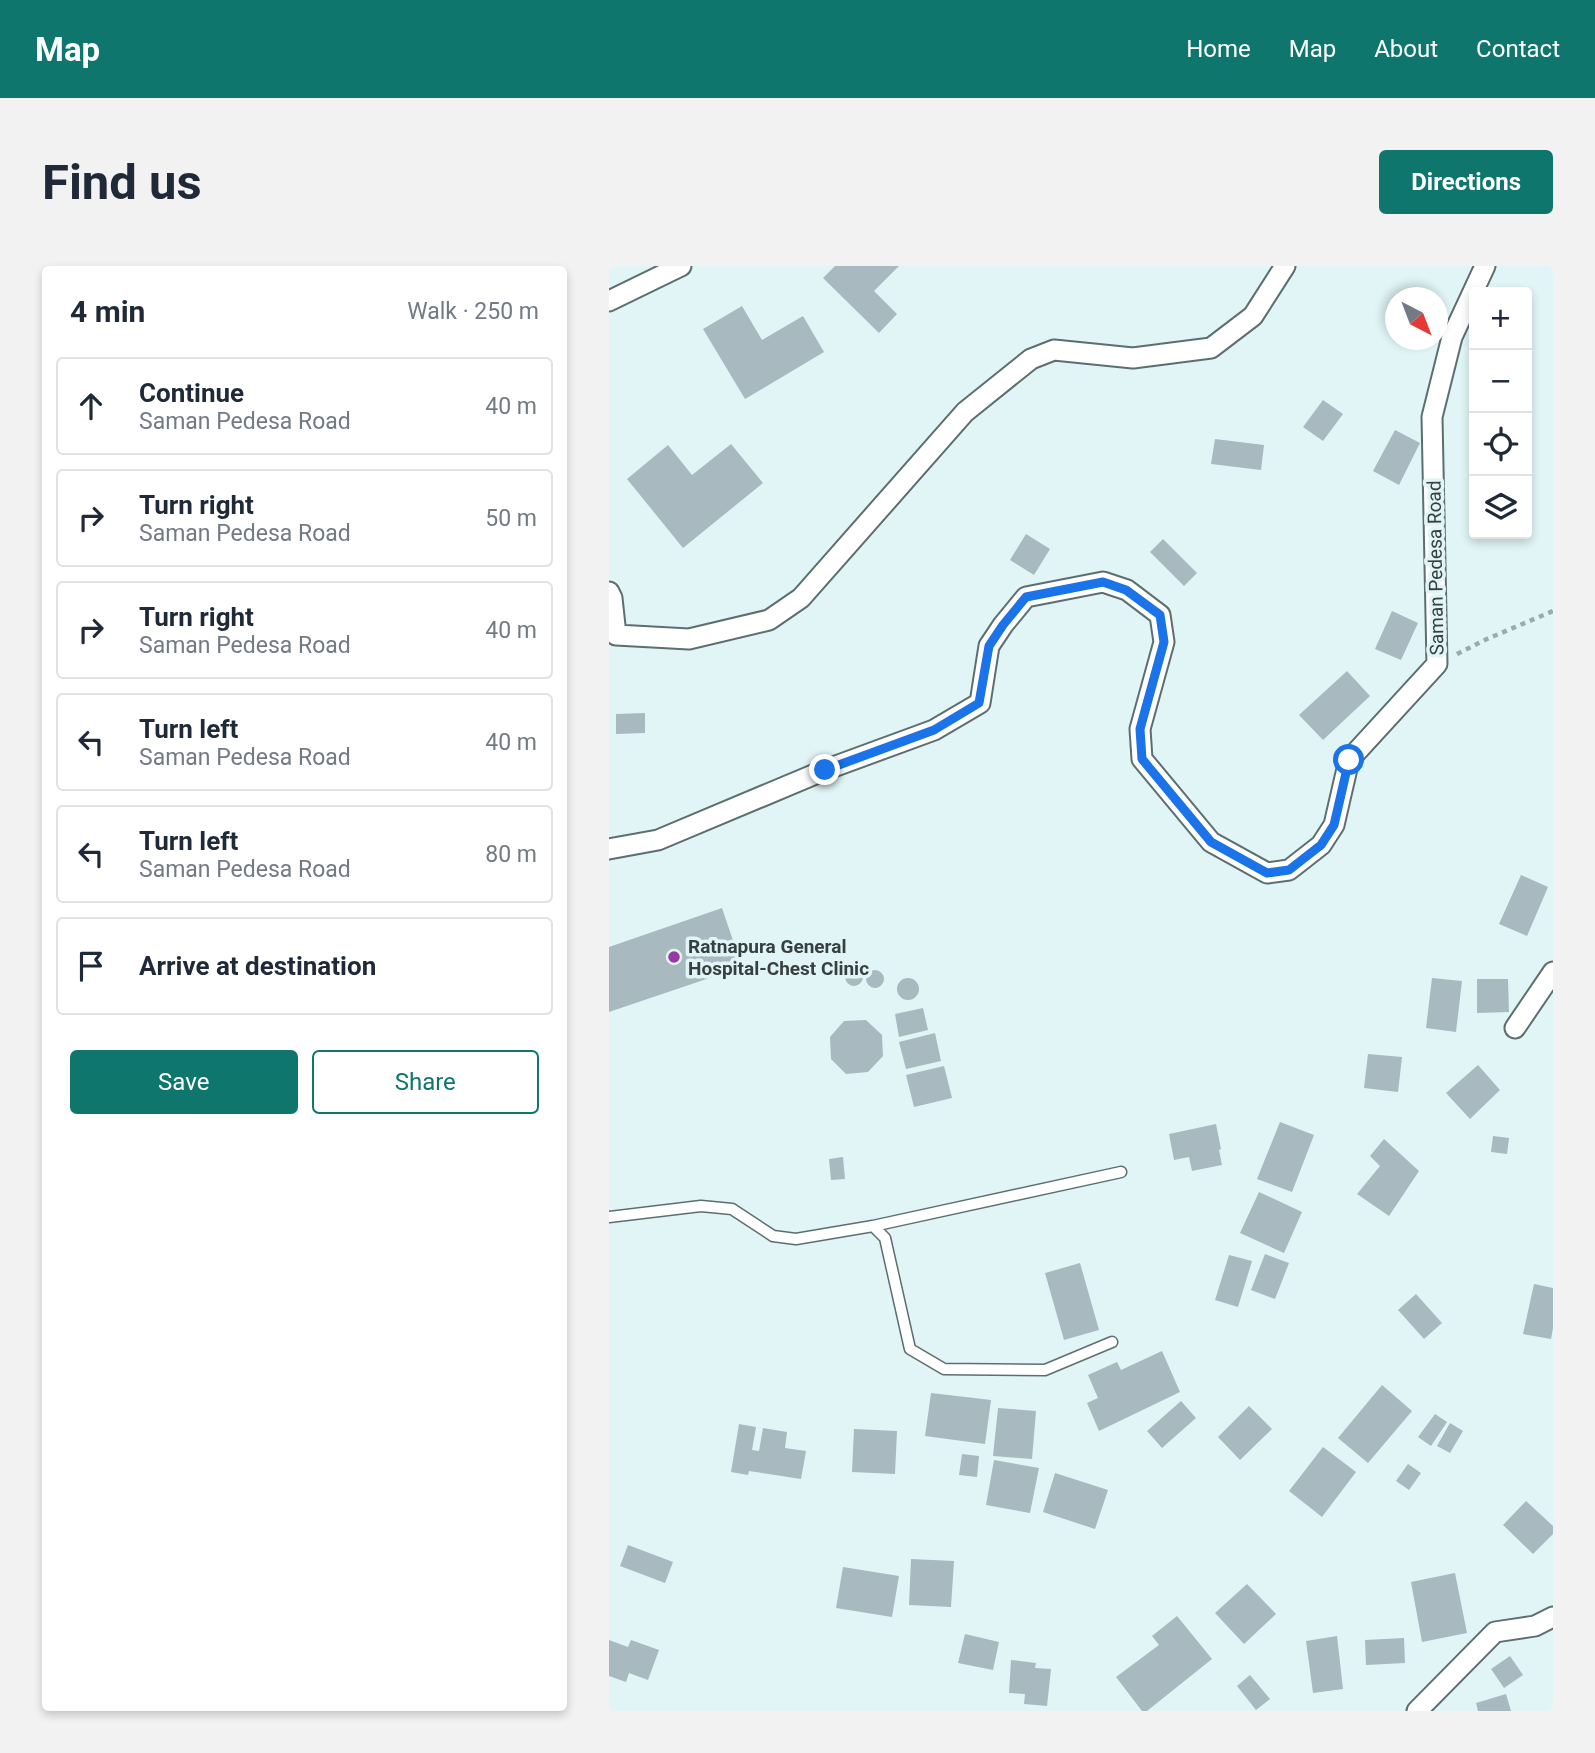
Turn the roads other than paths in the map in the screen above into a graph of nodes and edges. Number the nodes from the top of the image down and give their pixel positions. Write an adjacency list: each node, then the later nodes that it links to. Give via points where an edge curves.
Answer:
1 (681, 266): 4 (street)
2 (1285, 266): 6 (street, via 1253,316 1211,348 1133,358 1054,350 1031,359 965,412 801,598 769,620 689,639)
3 (1485, 266): 7 (street, Saman Pedesa Road, via 1452,337 1432,417 1437,664 1349,760 1334,825 1321,845 1289,870 1267,873 1211,842 1142,759 1140,729 1164,642 1160,615 1126,590 1103,582 1026,597 989,646 979,703 934,730 658,840)
4 (609, 300)
5 (609, 592): 6 (street)
6 (613, 634)
7 (609, 849)
8 (1553, 972): 9 (street)
9 (1515, 1028)
10 (1121, 1172): 12 (lane)
11 (609, 1217): 12 (lane, via 701,1206 732,1209 773,1236 796,1239)
12 (873, 1226): 13 (lane, via 885,1238 910,1349 944,1369 1045,1370)
13 (1112, 1342)
14 (1553, 1617): 15 (street)
15 (1544, 1629): 16 (street, via 1495,1632)
16 (1417, 1711)

